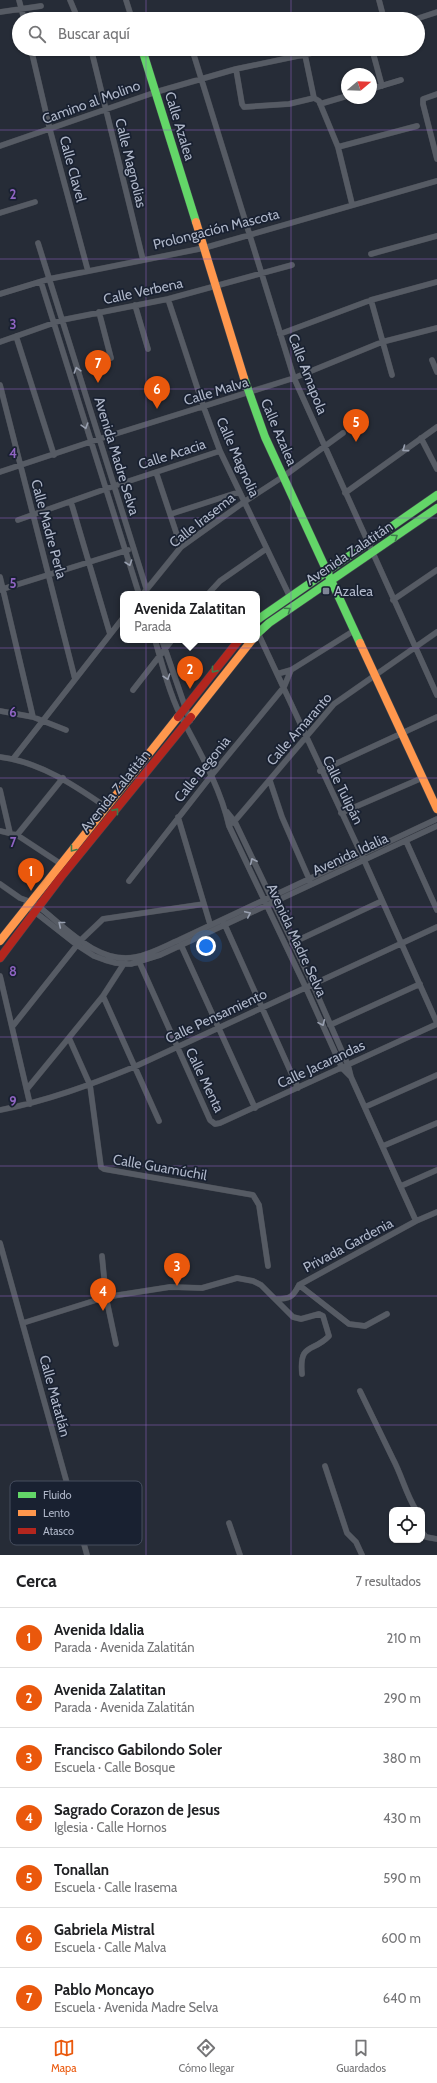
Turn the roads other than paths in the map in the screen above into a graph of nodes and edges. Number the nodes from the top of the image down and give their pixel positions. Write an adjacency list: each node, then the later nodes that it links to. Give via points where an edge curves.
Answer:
1 (19, 0): 6 (street)
2 (70, 0): 9 (street)
3 (126, 0): 10 (street)
4 (380, 0): 11 (street)
5 (41, 6): 6 (street)
6 (21, 9): 7 (street); 8 (street)
7 (0, 12)
8 (22, 12)
9 (75, 12)
10 (130, 12)
11 (383, 12)
12 (437, 12): 13 (street)
13 (425, 16)
14 (33, 56): 33 (street, Calle Clavel)
15 (93, 56): 31 (street, Calle Magnolias)
16 (144, 56): 26 (street, Calle Azalea)
17 (194, 56): 22 (street, Calle Amapola)
18 (300, 56): 21 (street, Camino al Molino)
19 (305, 56): 28 (street)
20 (374, 56): 24 (street)
21 (236, 69): 22 (street, Camino al Molino); 28 (street, via 244,107 289,104)
22 (201, 79): 26 (street, Camino al Molino); 41 (street, Calle Amapola)
23 (401, 80): 24 (street)
24 (382, 86): 25 (street)
25 (377, 87)
26 (156, 92): 31 (street, Camino al Molino); 44 (street, Calle Azalea)
27 (437, 94): 36 (street, via 423,99)
28 (314, 98): 30 (street, via 317,98)
29 (341, 98): 30 (street)
30 (320, 104): 35 (street)
31 (105, 109): 33 (street, Camino al Molino); 46 (street, Calle Magnolias)
32 (417, 126): 35 (street)
33 (50, 130): 34 (street, Camino al Molino); 48 (street, Calle Clavel)
34 (0, 146)
35 (338, 147): 39 (street)
36 (437, 159)
37 (437, 181): 39 (street, Prolongación Mascota)
38 (35, 202): 40 (street)
39 (352, 204): 41 (street, Prolongación Mascota)
40 (0, 213)
41 (249, 235): 44 (street, Prolongación Mascota); 49 (street, Calle Amapola)
42 (437, 236): 45 (street)
43 (38, 243): 50 (street, Avenida Madre Selva)
44 (204, 248): 46 (street, Prolongación Mascota); 53 (street, Calle Azalea)
45 (371, 254)
46 (143, 260): 48 (street, Prolongación Mascota)
47 (292, 265): 49 (street, Calle Verbena)
48 (88, 271): 50 (street, Prolongación Mascota)
49 (262, 274): 53 (street, Calle Verbena); 62 (street, Calle Amapola)
50 (49, 279): 51 (street, Prolongación Mascota); 59 (street, Avenida Madre Selva)
51 (41, 282): 54 (street, Prolongación Mascota); 60 (street, Avenida Madre Selva)
52 (437, 282): 56 (street)
53 (215, 287): 55 (street, Calle Verbena); 73 (street, Calle Azalea)
54 (0, 294)
55 (168, 299): 57 (street, Calle Verbena); 74 (street, Calle Magnolia)
56 (371, 300): 62 (street); 65 (street)
57 (136, 306): 58 (street, Calle Verbena); 66 (street)
58 (99, 312): 59 (street, Calle Verbena); 67 (street)
59 (62, 320): 60 (street, Calle Verbena); 78 (street, Avenida Madre Selva, one-way to 59)
60 (54, 323): 63 (street, Calle Verbena); 79 (street, Avenida Madre Selva, one-way to 79)
61 (437, 328): 65 (street, Calle Malva)
62 (280, 334): 71 (street, Calle Amapola)
63 (16, 336): 64 (street, Calle Verbena); 82 (street)
64 (0, 342)
65 (382, 342): 70 (street); 71 (street, Calle Malva)
66 (148, 349)
67 (111, 358)
68 (432, 360): 69 (street)
69 (437, 372)
70 (392, 375)
71 (294, 378): 73 (street, Calle Malva); 80 (street, Calle Amapola)
72 (0, 385): 83 (street, Calle Madre Perla)
73 (249, 393): 74 (street, Calle Malva); 87 (street, Calle Azalea, via 265,437)
74 (204, 408): 78 (street, Calle Malva); 81 (street, Calle Magnolia)
75 (437, 427): 77 (street)
76 (343, 433): 80 (street, Calle Irasema)
77 (421, 438): 84 (street); 91 (street, one-way to 91)
78 (99, 439): 79 (street, Calle Malva); 88 (street, Avenida Madre Selva)
79 (90, 442): 82 (street, Calle Malva); 89 (street, Avenida Madre Selva)
80 (324, 446): 87 (street, Calle Irasema); 91 (street, Calle Amapola)
81 (220, 451): 86 (street, Calle Acacia); 90 (street, Calle Magnolia)
82 (54, 455): 83 (street, Calle Malva)
83 (19, 466): 85 (street, Calle Malva); 97 (street, Calle Madre Perla)
84 (437, 469)
85 (0, 472)
86 (156, 472): 88 (street, Calle Acacia); 96 (street)
87 (284, 476): 94 (street, Calle Irasema); 107 (street, Calle Azalea)
88 (114, 486): 89 (street, Calle Acacia); 101 (street, Avenida Madre Selva)
89 (105, 489): 93 (street, Calle Acacia); 103 (street, Avenida Madre Selva)
90 (239, 492): 94 (street, Calle Magnolia); 96 (street)
91 (345, 494): 99 (street, Calle Amapola)
92 (437, 495): 99 (street, Avenida Zalatitán)
93 (71, 502): 97 (street, Calle Acacia); 105 (street)
94 (244, 502): 100 (street, Calle Irasema); 102 (street, Calle Magnolia)
95 (437, 508): 104 (street, Avenida Zalatitán, one-way to 95)
96 (170, 514): 100 (street)
97 (33, 516): 98 (street, Calle Acacia); 108 (street, Calle Madre Perla)
98 (18, 520)
99 (367, 543): 104 (street, Calle Amapola); 107 (street, Avenida Zalatitán)
100 (182, 547): 114 (street, Calle Irasema)
101 (133, 548): 103 (street); 113 (street, Avenida Madre Selva)
102 (266, 549): 115 (street, via 220,581); 116 (street, Calle Magnolia)
103 (125, 551): 105 (street); 112 (street, Avenida Madre Selva, one-way to 112)
104 (372, 554): 110 (street, Avenida Zalatitán); 117 (street, Calle Amapola)
105 (89, 562): 108 (street); 123 (street)
106 (437, 570): 117 (street)
107 (327, 571): 110 (street, Calle Azalea); 116 (street, Avenida Zalatitán)
108 (49, 573): 111 (street); 136 (street, Calle Madre Perla)
109 (0, 576): 111 (street)
110 (332, 579): 120 (street, Calle Azalea); 121 (street, Avenida Zalatitán, one-way to 110)
111 (2, 589): 142 (street)
112 (138, 591)
113 (144, 591)
114 (147, 591)
115 (211, 591)
116 (290, 597): 118 (street, Avenida Zalatitán)
117 (393, 600): 130 (street, Calle Amapola)
118 (260, 618)
119 (120, 622): 123 (street)
120 (355, 630): 133 (street); 135 (street, Calle Azalea)
121 (260, 631)
122 (437, 632): 130 (street, Calle Amaranto)
123 (110, 634): 136 (street)
124 (260, 640): 134 (street, Calle Tulipán)
125 (155, 643): 132 (street, Avenida Madre Selva)
126 (163, 643): 131 (street, Avenida Madre Selva)
127 (170, 643): 131 (street)
128 (237, 643): 140 (street, Avenida Zalatitán, one-way to 140)
129 (250, 643): 145 (street, Avenida Zalatitán)
130 (415, 648): 135 (street, Calle Amaranto); 139 (street, Calle Amapola)
131 (165, 649): 132 (street); 140 (street, Avenida Madre Selva)
132 (160, 656): 138 (street); 140 (street, Avenida Madre Selva, one-way to 140)
133 (292, 670): 134 (street); 137 (street, Calle Begonia)
134 (277, 674): 137 (street, Calle Tulipán)
135 (376, 676): 147 (street, Calle Azalea); 148 (street, Calle Amaranto, via 334,704)
136 (75, 679): 144 (street)
137 (284, 687): 148 (street, Calle Tulipán); 152 (street, Calle Begonia)
138 (133, 690)
139 (437, 694)
140 (182, 710): 145 (street, Avenida Madre Selva); 157 (street, Avenida Zalatitán)
141 (0, 711): 142 (street)
142 (33, 717): 144 (street)
143 (437, 717): 147 (street)
144 (43, 720): 146 (street); 150 (street)
145 (188, 726): 152 (street, Avenida Madre Selva); 180 (street, Avenida Zalatitán, one-way to 145)
146 (66, 730)
147 (402, 734): 151 (street); 154 (street, Calle Azalea)
148 (306, 739): 151 (street, Calle Tulipán); 155 (street, Calle Amaranto)
149 (0, 757): 150 (street)
150 (13, 759): 153 (street)
151 (320, 771): 160 (street, Calle Tulipán)
152 (211, 776): 159 (street, Avenida Madre Selva); 161 (street, Calle Begonia)
153 (63, 778): 157 (street); 168 (street)
154 (422, 778): 158 (street, Calle Azalea); 160 (street)
155 (270, 781): 163 (street, Calle Amaranto); 173 (street, via 282,817)
156 (0, 790): 167 (street)
157 (106, 807): 172 (street, Avenida Zalatitán, one-way to 172)
158 (437, 809)
159 (225, 810): 163 (street, Avenida Madre Selva); 164 (street, Avenida Madre Selva)
160 (341, 813): 170 (street, Calle Tulipán)
161 (178, 817): 174 (street, Calle Begonia); 179 (street)
162 (437, 819): 170 (street, Avenida Idalia)
163 (234, 822): 164 (street, Calle Amaranto); 177 (street, Avenida Madre Selva, one-way to 163)
164 (229, 826): 177 (street, Avenida Madre Selva)
165 (437, 826): 169 (street, Avenida Idalia)
166 (0, 831): 167 (street)
167 (10, 833): 168 (street)
168 (17, 835): 172 (street)
169 (406, 841): 171 (street, Avenida Idalia); 181 (street)
170 (361, 854): 171 (street, Calle Tulipán); 173 (street, Avenida Idalia)
171 (364, 860): 176 (street, Avenida Idalia); 178 (street, Calle Tulipán)
172 (62, 864): 180 (street, Avenida Zalatitán)
173 (309, 878): 176 (street); 177 (street, Avenida Idalia)
174 (129, 881)
175 (0, 884): 180 (street, Avenida Idalia)
176 (312, 885): 177 (street, Avenida Idalia)
177 (269, 901): 182 (street, Avenida Idalia); 187 (street, Avenida Madre Selva); 197 (street, Avenida Madre Selva)
178 (382, 901): 187 (street); 188 (street, Calle Tulipán)
179 (204, 904): 183 (street); 186 (street, via 103,919)
180 (33, 906): 185 (street, Avenida Zalatitán); 186 (street, Avenida Idalia); 190 (street, Avenida Zalatitán)
181 (437, 910)
182 (223, 922): 183 (street, Avenida Idalia); 189 (street, Avenida Idalia); 199 (street)
183 (210, 924): 192 (street, Avenida Idalia)
184 (437, 927): 188 (street, Calle Pensamiento)
185 (0, 940)
186 (79, 942): 191 (street, Avenida Idalia, via 97,951); 193 (street, Avenida Idalia, via 94,956); 202 (street)
187 (292, 943): 196 (street, Avenida Madre Selva)
188 (401, 944): 195 (street, Calle Tulipán); 196 (street, Calle Pensamiento)
189 (181, 945): 192 (street, Avenida Idalia); 203 (street)
190 (0, 958)
191 (127, 958): 192 (street, Avenida Idalia); 193 (street)
192 (139, 960): 193 (street, Avenida Idalia); 205 (street, Calle Menta)
193 (124, 964): 198 (street)
194 (0, 976): 202 (street)
195 (420, 984): 200 (street, Calle Tulipán); 201 (street)
196 (313, 985): 197 (street, Calle Pensamiento); 201 (street, Avenida Madre Selva)
197 (306, 988): 199 (street, Calle Pensamiento); 208 (street, Avenida Madre Selva, one-way to 208)
198 (103, 996): 204 (street); 207 (street)
199 (262, 1008): 203 (street, Calle Pensamiento); 212 (street)
200 (437, 1024): 206 (street, Calle Jacarandas)
201 (330, 1025): 206 (street, Avenida Madre Selva)
202 (12, 1027): 213 (street)
203 (219, 1028): 205 (street, Calle Pensamiento); 216 (street)
204 (69, 1038): 211 (street, Calle Guamúchil); 213 (street)
205 (176, 1048): 207 (street, Calle Pensamiento); 220 (street, Calle Menta, via 210,1120)
206 (348, 1065): 208 (street, Calle Jacarandas); 210 (street, Avenida Madre Selva)
207 (134, 1067): 211 (street, Calle Pensamiento); 218 (street)
208 (342, 1068): 210 (street, Avenida Madre Selva); 212 (street, Calle Jacarandas)
209 (437, 1075): 215 (street)
210 (351, 1077): 215 (street, Avenida Madre Selva)
211 (90, 1085): 214 (street, Calle Pensamiento); 228 (street, Calle Guamúchil, via 101,1167 125,1174 253,1195 259,1205)
212 (298, 1088): 216 (street, Calle Jacarandas)
213 (27, 1089): 214 (street)
214 (30, 1104): 217 (street, Calle Pensamiento)
215 (365, 1107): 221 (street, Avenida Madre Selva)
216 (255, 1108): 220 (street, Calle Jacarandas)
217 (0, 1110)
218 (159, 1121)
219 (437, 1123): 221 (street)
220 (215, 1124)
221 (383, 1146): 223 (street, Avenida Madre Selva)
222 (437, 1170): 223 (street)
223 (401, 1186): 225 (street, Avenida Madre Selva)
224 (437, 1212): 225 (street, Privada Gardenia)
225 (416, 1221): 229 (street, Privada Gardenia)
226 (0, 1246): 233 (street, Calle Matatlán)
227 (102, 1256): 230 (street)
228 (268, 1266)
229 (299, 1285): 231 (street, via 289,1299); 232 (street, Privada Gardenia, via 349,1324 365,1326)
230 (106, 1297): 231 (street, via 170,1287 202,1288 237,1278 261,1285); 233 (street); 234 (street)
231 (276, 1299): 235 (street, via 290,1315 297,1318 319,1314 323,1316 329,1332 326,1339 305,1351 301,1362)
232 (387, 1314)
233 (23, 1323): 238 (street, Calle Matatlán)
234 (116, 1344)
235 (302, 1374)
236 (360, 1391): 239 (street)
237 (325, 1466): 246 (street, via 347,1533 356,1542)
238 (65, 1481)
239 (415, 1507)
240 (229, 1524): 245 (street)
241 (425, 1536): 242 (street)
242 (437, 1539)
243 (82, 1545): 244 (street, Calle Matatlán)
244 (85, 1555)
245 (240, 1555)
246 (362, 1555)

